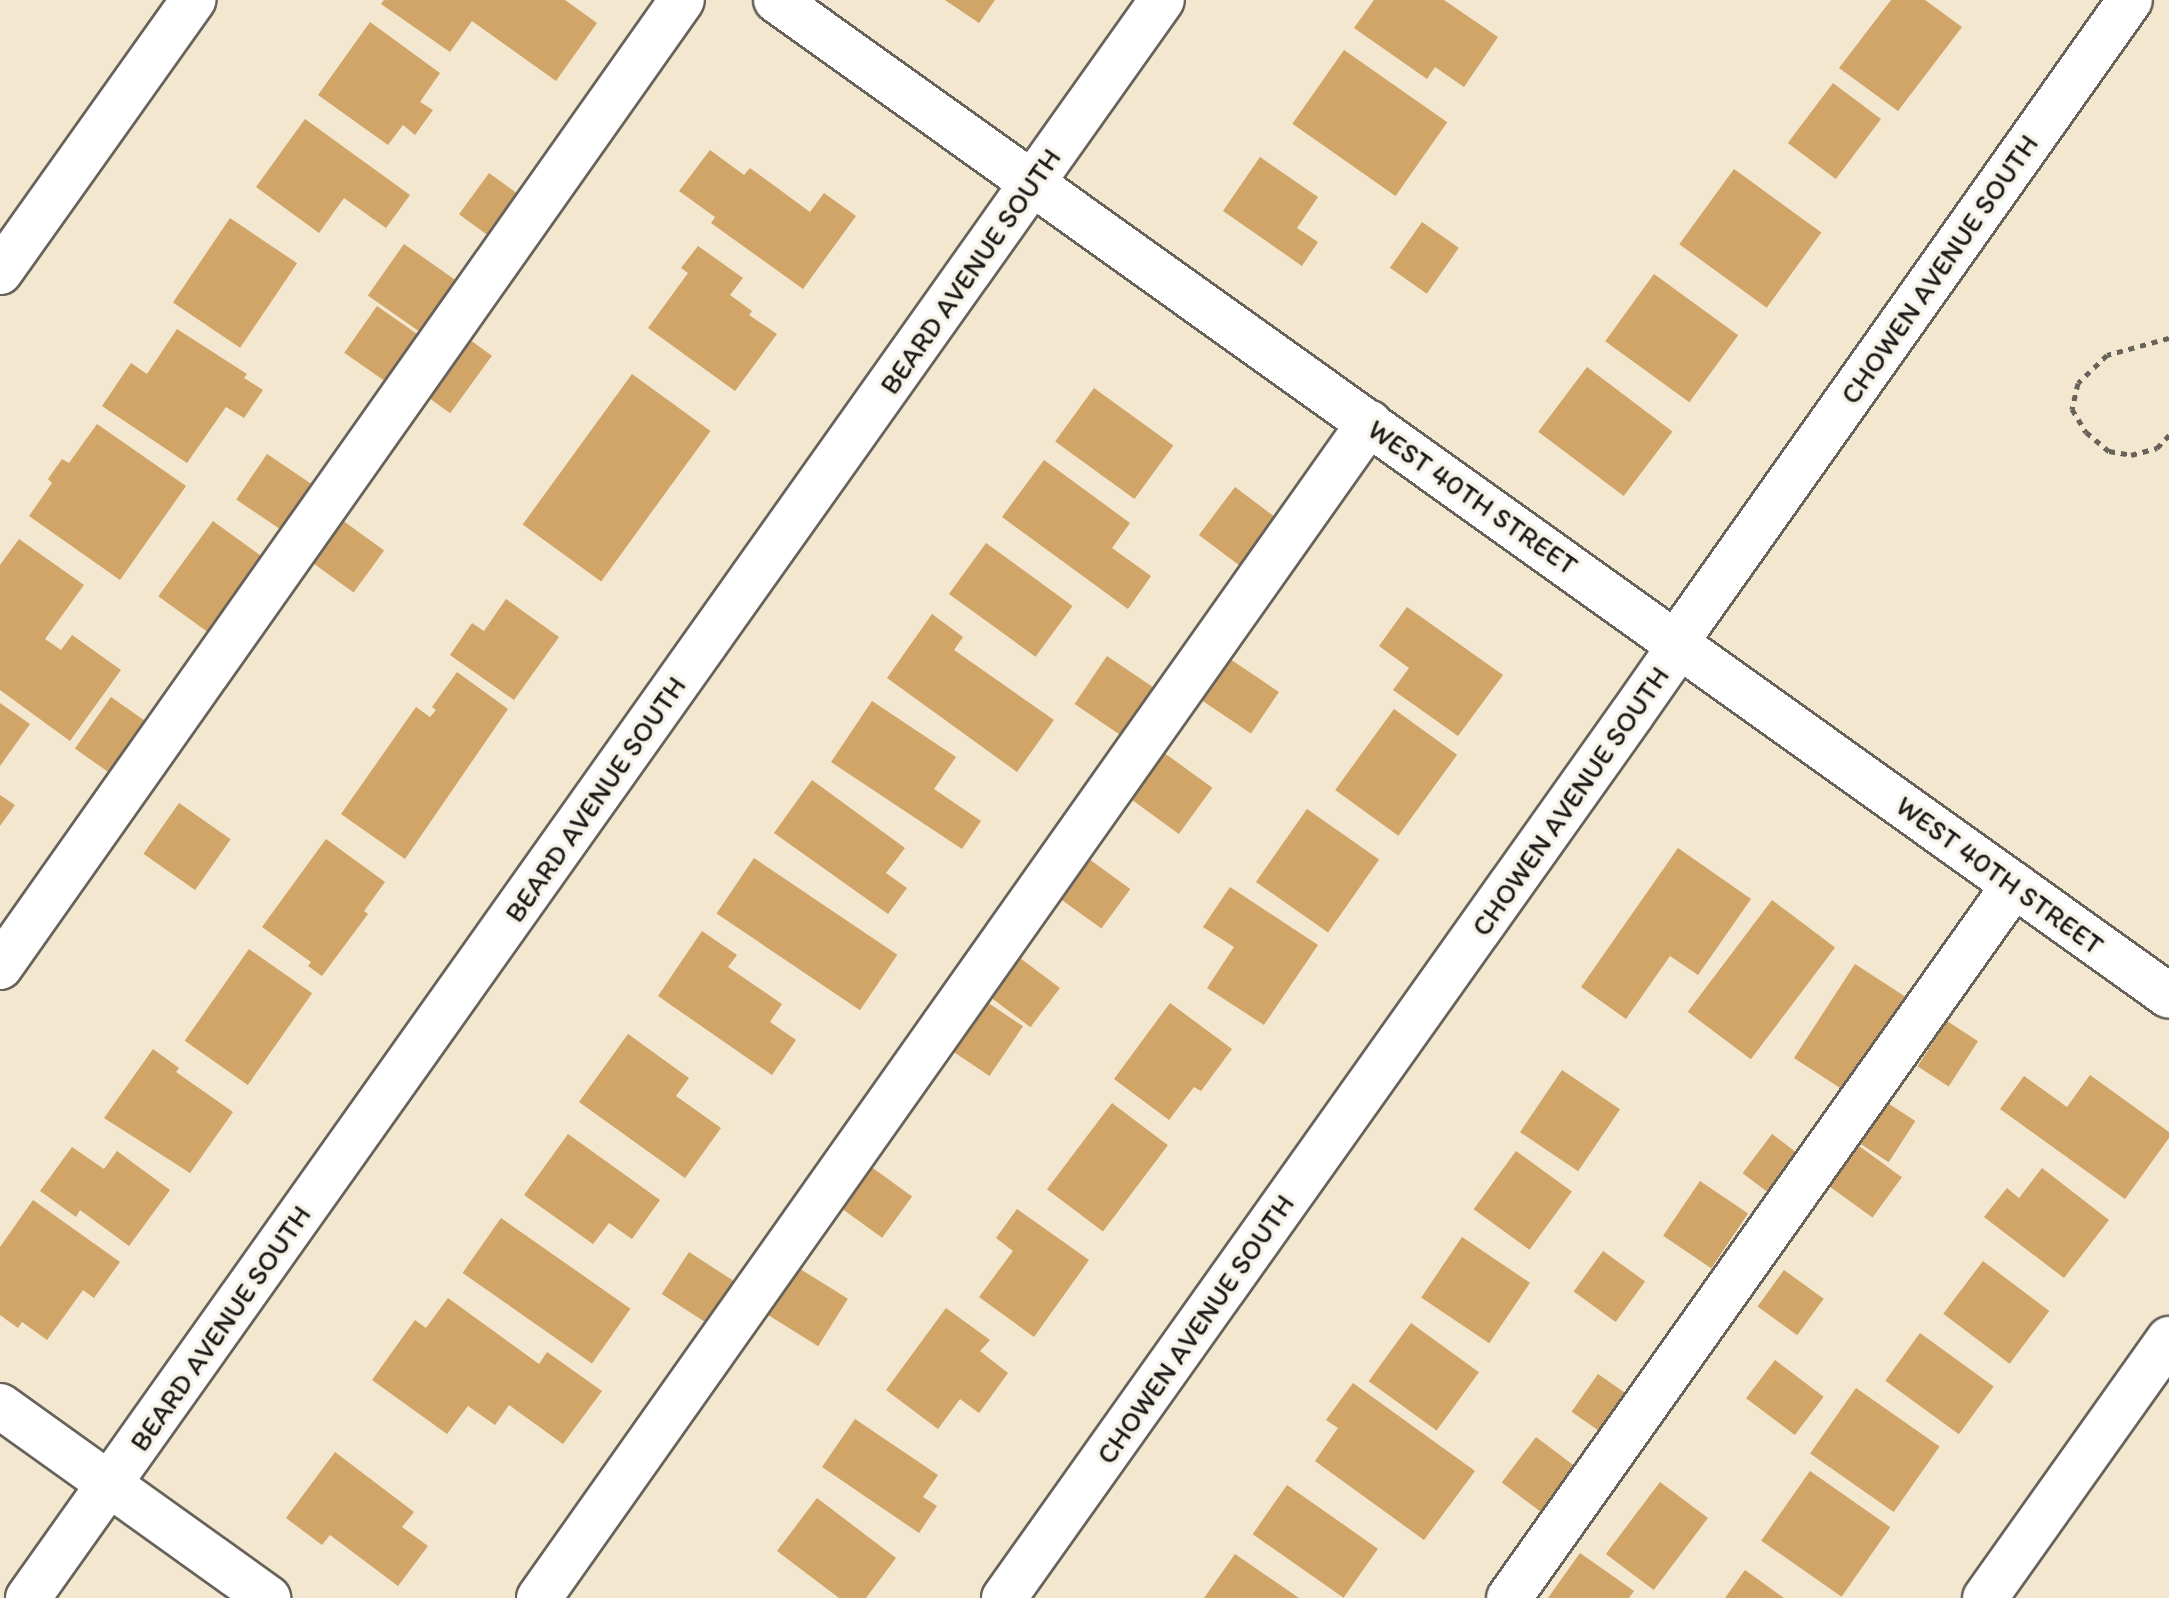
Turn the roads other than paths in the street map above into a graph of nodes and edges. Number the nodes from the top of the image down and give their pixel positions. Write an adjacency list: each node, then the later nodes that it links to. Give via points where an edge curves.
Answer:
1 (193, 0): 7 (street)
2 (682, 0): 11 (street)
3 (776, 0): 6 (street, WEST 40TH STREET)
4 (1162, 0): 6 (street, BEARD AVENUE SOUTH)
5 (2130, 0): 9 (street, CHOWEN AVENUE SOUTH)
6 (1032, 183): 8 (street, WEST 40TH STREET); 15 (street, BEARD AVENUE SOUTH)
7 (0, 272)
8 (1369, 423): 9 (street, WEST 40TH STREET); 18 (street)
9 (1676, 642): 10 (street, WEST 40TH STREET); 19 (street, CHOWEN AVENUE SOUTH, via 1671,658 1632,714)
10 (2014, 885): 12 (street, WEST 40TH STREET); 20 (street)
11 (0, 967)
12 (2169, 996)
13 (2169, 1339): 21 (street)
14 (0, 1406): 15 (street)
15 (109, 1484): 16 (street, BEARD AVENUE SOUTH); 17 (street)
16 (28, 1598)
17 (268, 1598)
18 (539, 1598)
19 (1004, 1598)
20 (1509, 1598)
21 (1985, 1598)

